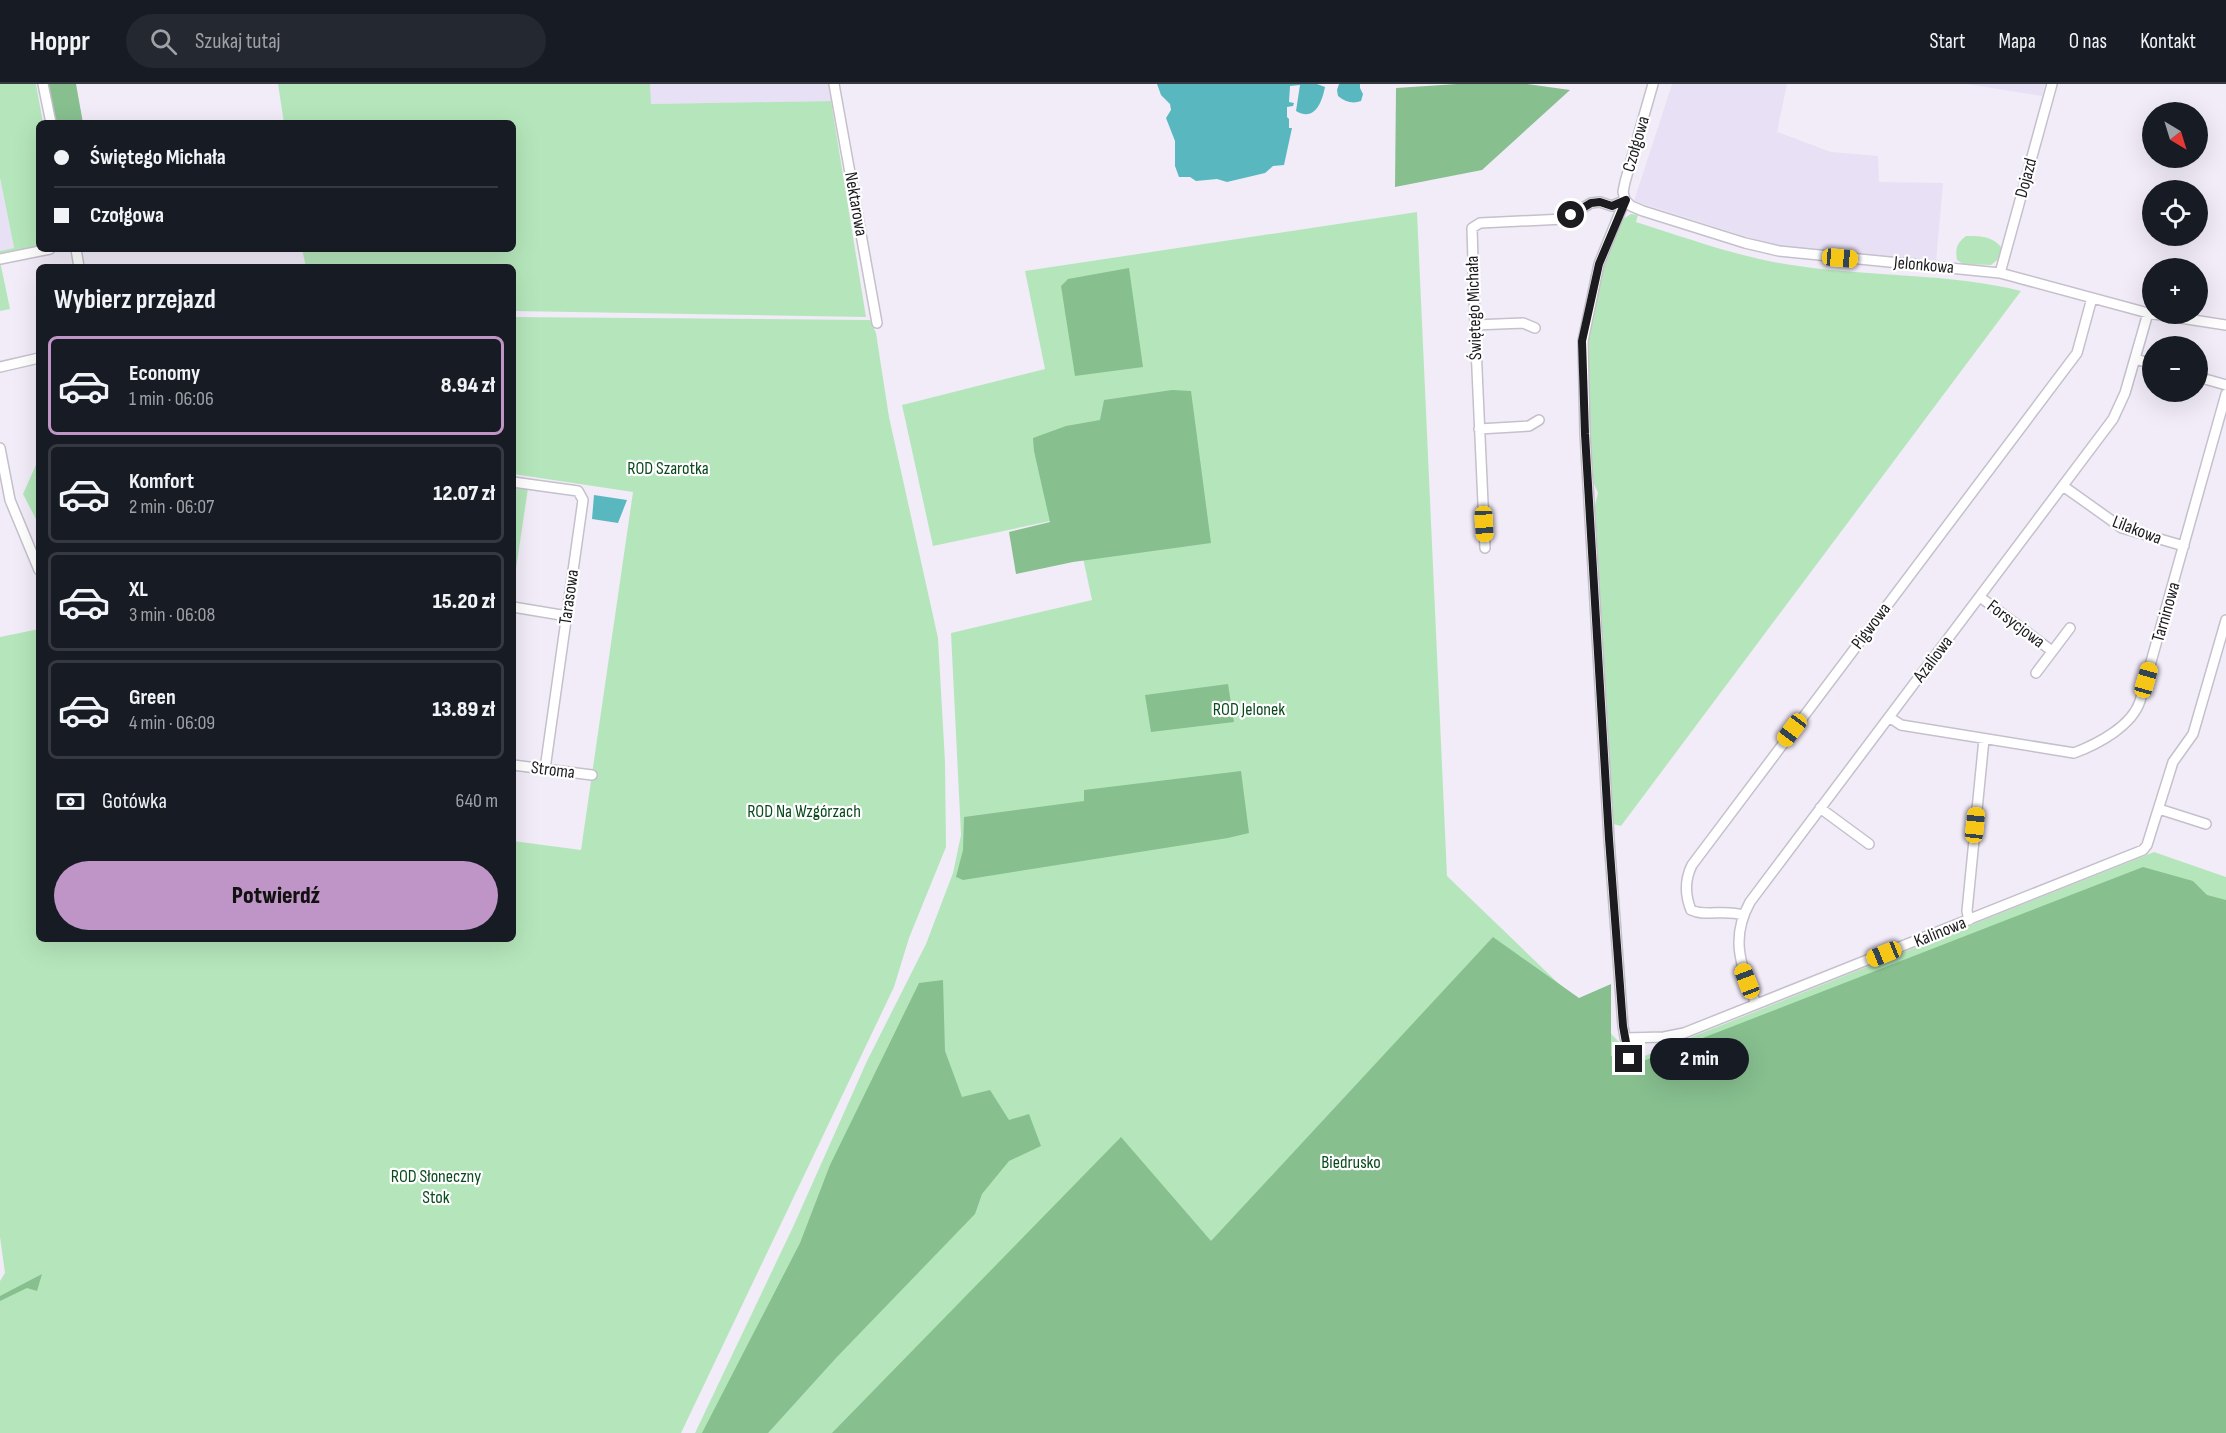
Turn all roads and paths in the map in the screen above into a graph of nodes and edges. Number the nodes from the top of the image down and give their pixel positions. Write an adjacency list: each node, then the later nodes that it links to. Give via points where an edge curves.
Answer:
1 (43, 84): 5 (street)
2 (834, 84): 13 (street, Nektarowa)
3 (1653, 84): 6 (street, Czołgowa, via 1625,182)
4 (2052, 84): 9 (street, Dojazd)
5 (50, 120)
6 (1626, 200): 9 (street, Jelonkowa, via 1631,207 1772,250); 15 (street, Świętego Michała, via 1612,206 1591,203 1564,219 1472,228); 52 (street, Czołgowa, via 1599,264 1582,341 1609,839)
7 (36, 252): 8 (street)
8 (0, 259)
9 (2000, 273): 10 (street, Jelonkowa)
10 (2092, 298): 11 (street, Jelonkowa); 49 (street, Pigwowa, via 2077,353 1686,875 1691,910)
11 (2142, 311)
12 (2208, 322): 16 (street, Jelonkowa)
13 (877, 323)
14 (2145, 324): 19 (street, Azaliowa)
15 (1475, 325): 17 (street, via 1523,323); 26 (street, Świętego Michała)
16 (2226, 325)
17 (1535, 328)
18 (36, 359): 21 (street)
19 (2136, 359): 20 (street); 29 (street, Azaliowa, via 2113,419)
20 (2142, 361)
21 (0, 367)
22 (2208, 380): 23 (street)
23 (2226, 385)
24 (2226, 394): 30 (street, Tarninowa)
25 (1539, 420): 26 (street, via 1529,426)
26 (1479, 429): 31 (street, Świętego Michała)
27 (0, 448): 32 (street, via 10,500)
28 (516, 482): 35 (street, Tarasowa, via 578,491 582,495)
29 (2063, 486): 30 (street, Lilakowa, via 2122,528); 33 (street, Azaliowa)
30 (2184, 546): 41 (street, Tarninowa, via 2140,701 2131,719 2074,753)
31 (1485, 548)
32 (36, 563)
33 (1980, 597): 38 (street, Forsycjowa); 40 (street, Azaliowa)
34 (516, 608): 35 (street)
35 (567, 616): 43 (street, Tarasowa)
36 (2226, 620): 46 (street, Kalinowa, via 2193,734 2173,762)
37 (2070, 628): 38 (street, Forsycjowa)
38 (2052, 651): 39 (street, Forsycjowa)
39 (2036, 673)
40 (1889, 717): 41 (street, Tarninowa, via 1900,725); 45 (street, Azaliowa)
41 (1984, 739): 50 (street)
42 (516, 765): 43 (street, Stroma)
43 (545, 769): 44 (street, Stroma)
44 (592, 775)
45 (1820, 808): 48 (street); 49 (street, Azaliowa)
46 (2158, 809): 47 (street); 50 (street, Kalinowa, via 2144,849)
47 (2206, 824)
48 (1869, 844)
49 (1743, 915): 51 (street, Azaliowa, via 1739,937 1741,964)
50 (1969, 920): 51 (street, Kalinowa)
51 (1756, 1004): 52 (street, Kalinowa, via 1684,1033)
52 (1625, 1038): 53 (street, Czołgowa)
53 (1629, 1059)

